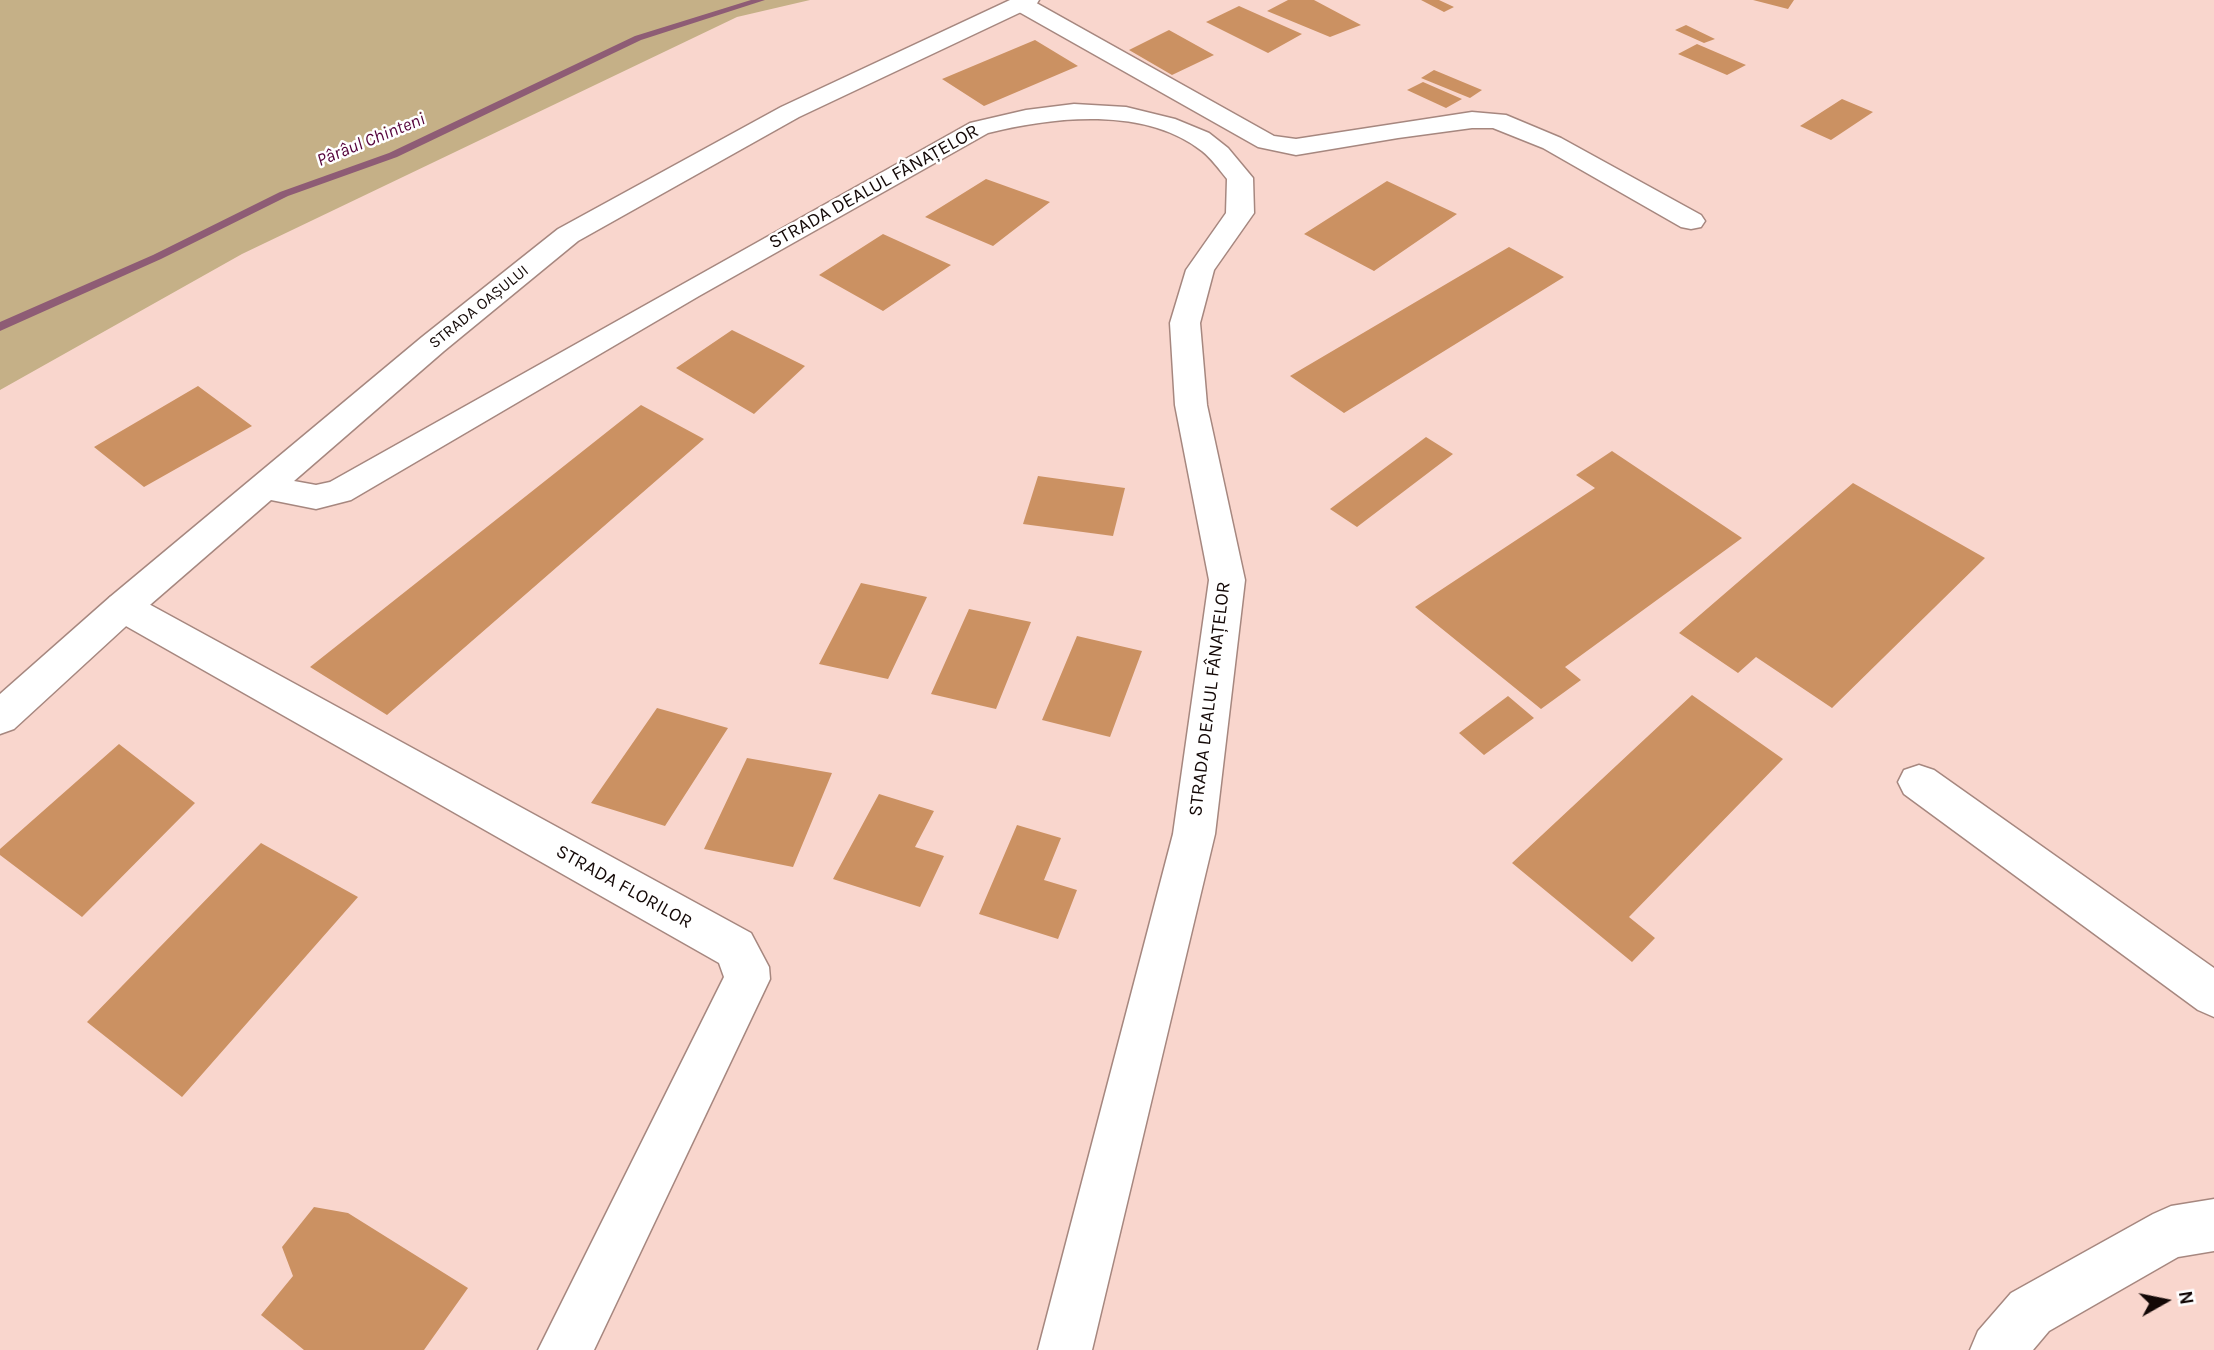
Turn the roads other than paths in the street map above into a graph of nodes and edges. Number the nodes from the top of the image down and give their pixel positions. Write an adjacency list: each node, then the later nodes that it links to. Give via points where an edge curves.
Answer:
1 (1024, 1): 2 (main road, via 1266,142 1296,147 1497,120 1552,143); 3 (main road, STRADA OAȘULUI, via 790,111 568,235)
2 (1691, 220)
3 (267, 487): 4 (main road, STRADA OAȘULUI); 10 (main road, STRADA DEALUL FÂNAȚELOR, via 316,497 339,492 979,128 1077,111 1150,119 1211,144 1240,178 1240,213 1200,270 1185,323 1191,405 1227,580 1194,834)
4 (123, 607): 5 (main road, STRADA OAȘULUI); 9 (main road, STRADA FLORILOR, via 735,948 747,979)
5 (0, 718)
6 (1919, 782): 7 (main road)
7 (2214, 995)
8 (2214, 1225): 11 (main road, via 2171,1232 2030,1312)
9 (565, 1350)
10 (1065, 1350)
11 (1997, 1350)

